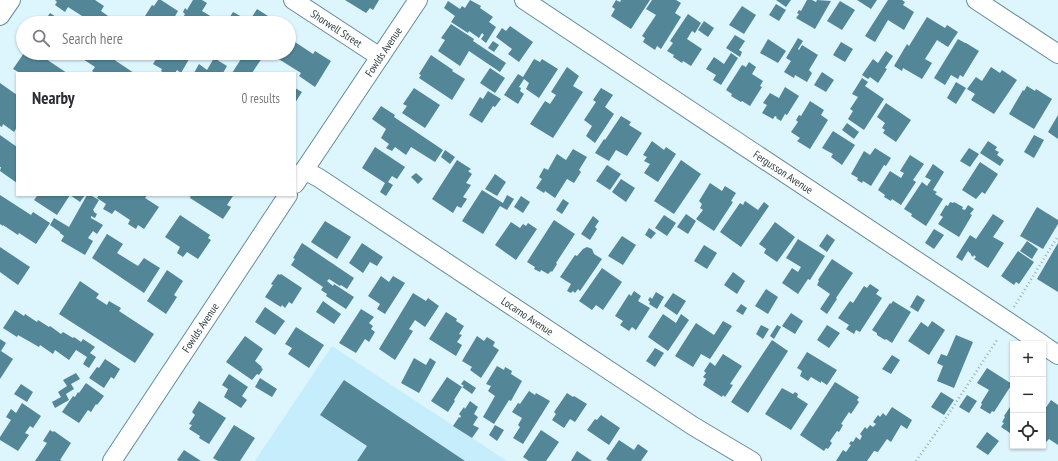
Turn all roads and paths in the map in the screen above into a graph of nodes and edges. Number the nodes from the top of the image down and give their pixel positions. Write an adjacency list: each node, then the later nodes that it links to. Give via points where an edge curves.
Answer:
1 (11, 0): 6 (street)
2 (292, 0): 8 (street, Shorwell Street)
3 (418, 0): 8 (street, Fowlds Avenue)
4 (524, 0): 14 (street, Fergusson Avenue)
5 (976, 0): 7 (street)
6 (0, 16)
7 (1058, 54)
8 (380, 58): 9 (street, Fowlds Avenue)
9 (300, 177): 18 (street, Locarno Avenue, via 320,178 688,423)
10 (287, 196): 17 (street, Fowlds Avenue)
11 (1058, 236): 12 (path)
12 (1015, 305)
13 (997, 340): 19 (path)
14 (1037, 341)
15 (1046, 347): 16 (street, Fergusson Avenue)
16 (1058, 355)
17 (112, 461)
18 (752, 461)
19 (916, 461)

